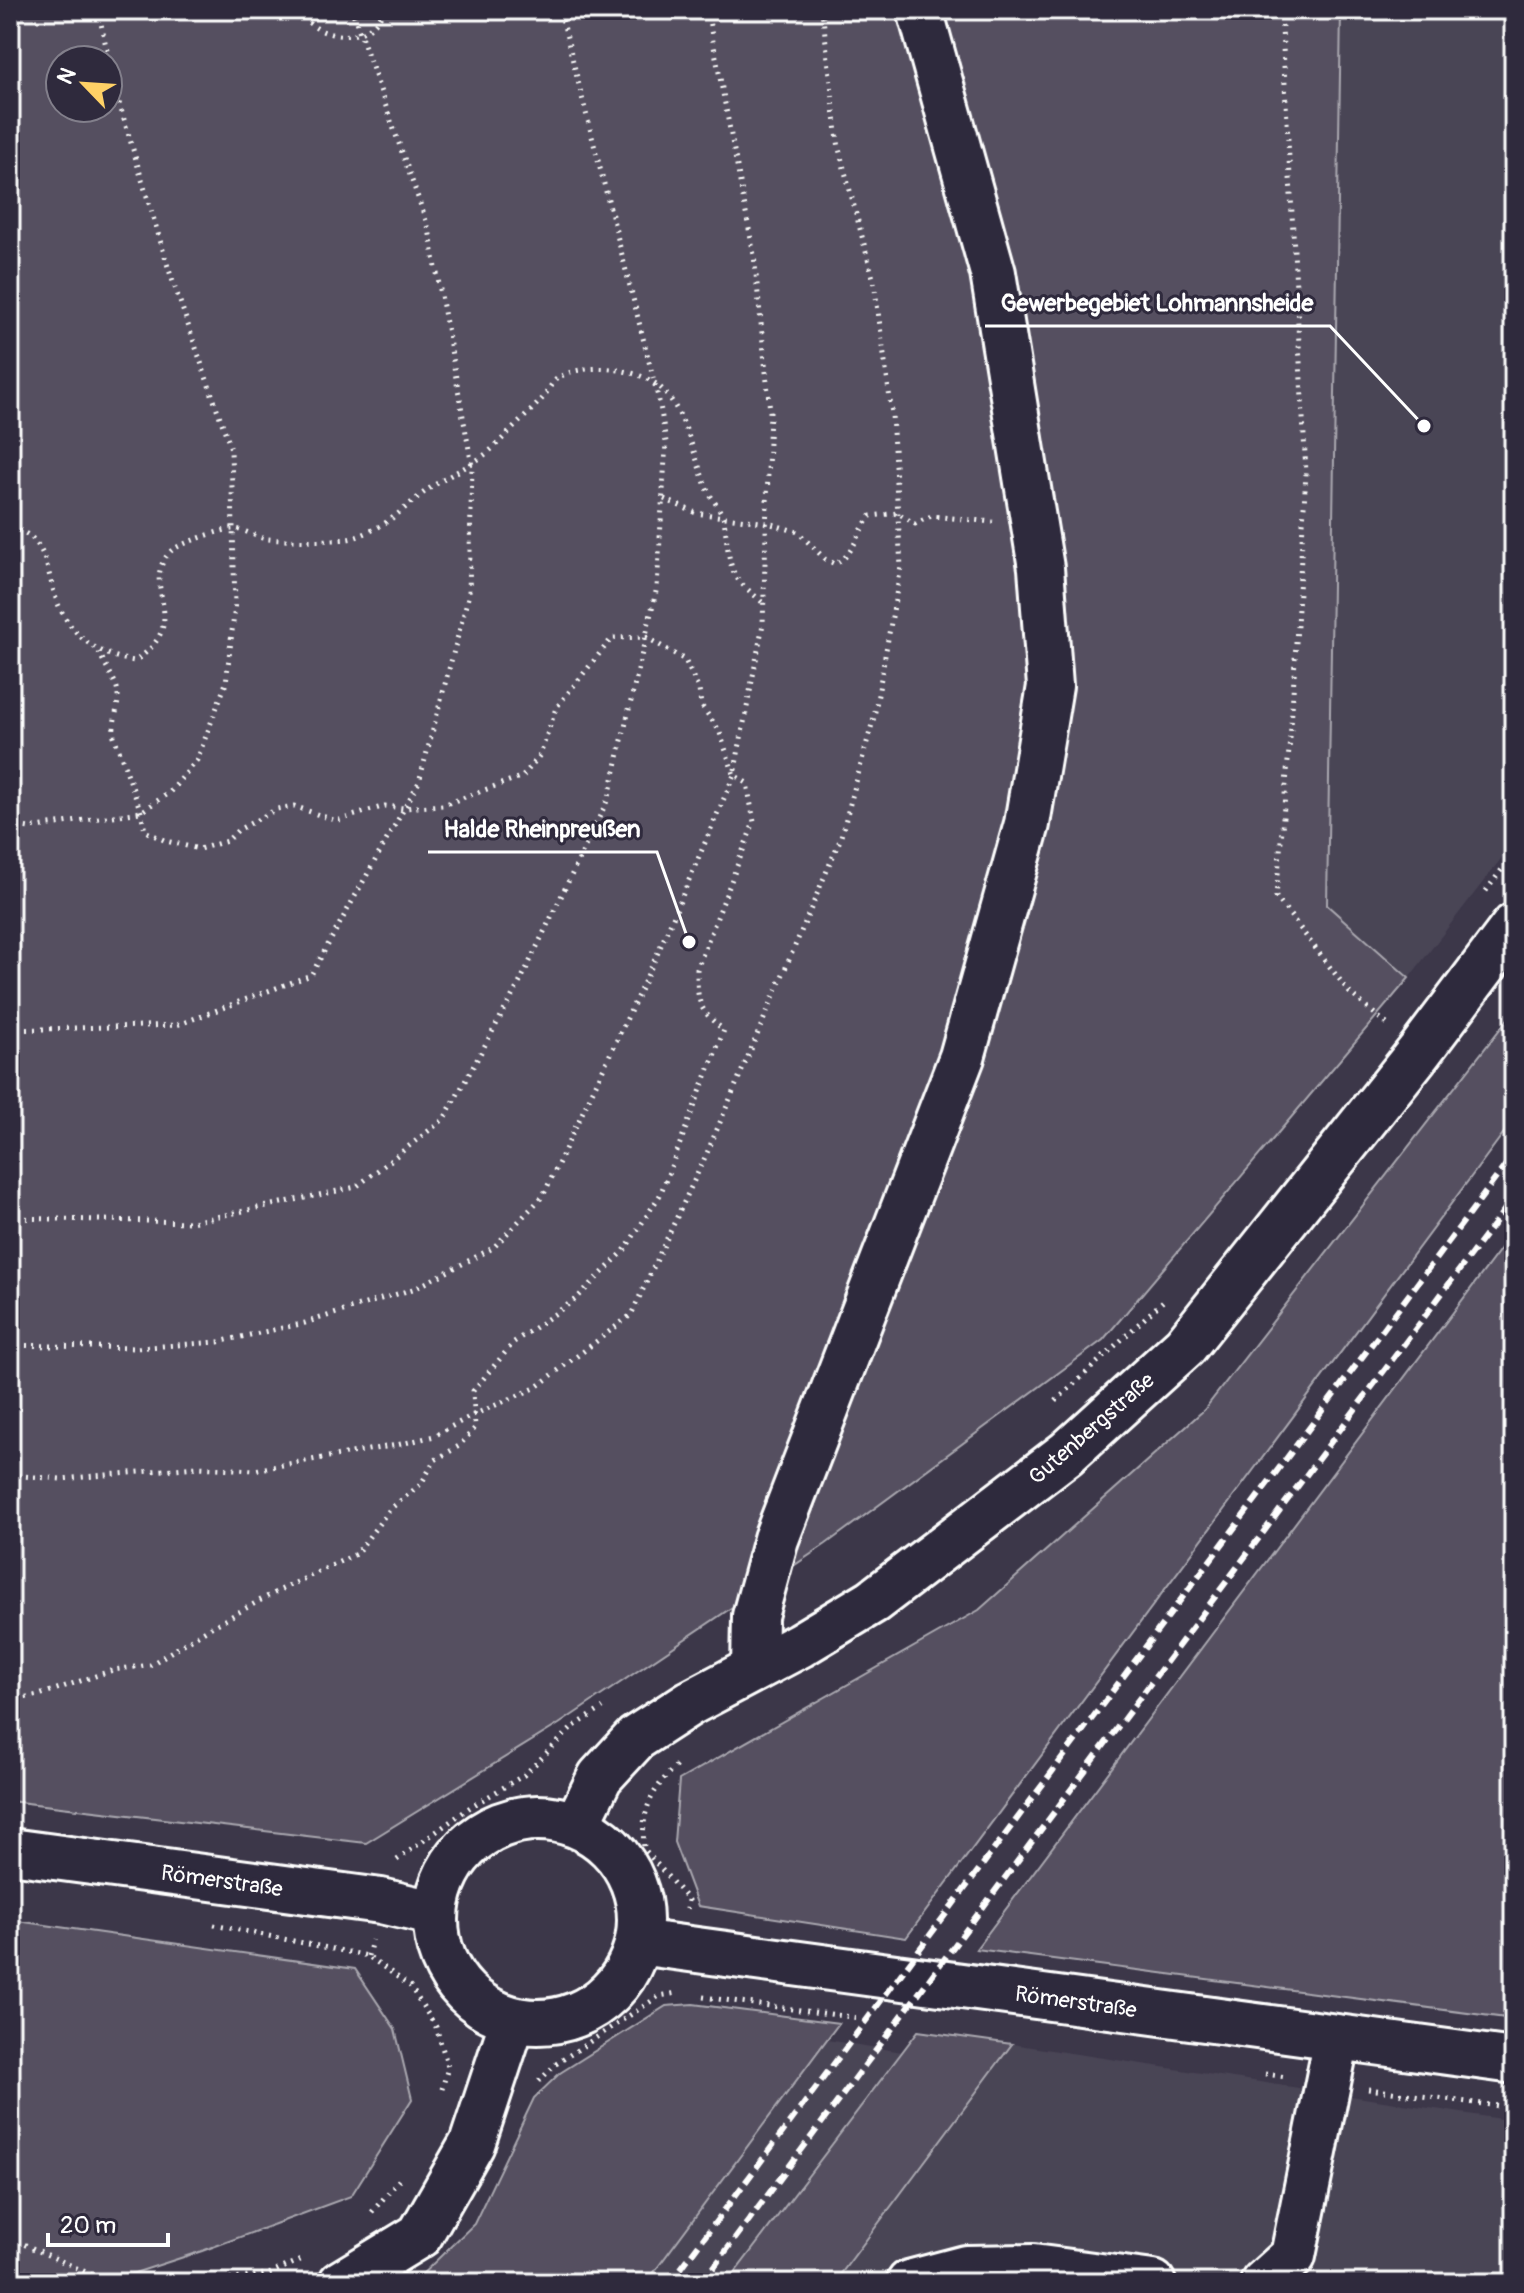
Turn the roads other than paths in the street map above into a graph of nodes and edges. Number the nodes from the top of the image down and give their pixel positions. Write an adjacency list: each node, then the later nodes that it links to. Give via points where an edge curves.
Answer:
1 (920, 10): 3 (street, via 993,273 1041,568 1050,686 1027,824 962,1057 776,1539 755,1616)
2 (1514, 926): 3 (street, Gutenbergstraße, via 1404,1038 1185,1346 1067,1453 934,1556 873,1601)
3 (754, 1669): 4 (street, Gutenbergstraße, via 636,1738 600,1777)
4 (577, 1824): 6 (street, via 546,1817 515,1820 485,1831 461,1852 444,1878); 7 (street, via 602,1839 635,1885 641,1914)
5 (10, 1851): 6 (street, Römerstraße, via 381,1901)
6 (433, 1913): 8 (street, via 446,1967 463,1990 486,2009)
7 (638, 1942): 8 (street, via 626,1973 605,1998 577,2015 545,2022); 9 (street, Römerstraße)
8 (513, 2020): 11 (street, via 472,2144 420,2235)
9 (1337, 2038): 10 (street, Römerstraße); 14 (street, via 1293,2256)
10 (1514, 2061)
11 (324, 2270)
12 (909, 2283): 13 (street, via 966,2268 1033,2267)
13 (1153, 2283)
14 (1263, 2283)

